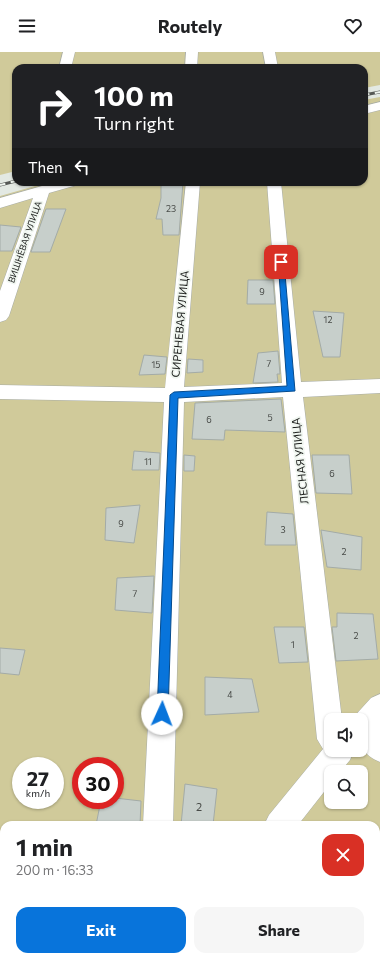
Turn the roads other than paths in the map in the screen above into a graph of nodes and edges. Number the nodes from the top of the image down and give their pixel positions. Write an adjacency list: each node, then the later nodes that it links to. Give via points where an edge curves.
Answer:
1 (69, 52): 4 (street)
2 (192, 52): 5 (street)
3 (269, 52): 6 (street)
4 (66, 64)
5 (191, 64)
6 (271, 64)
7 (380, 106): 8 (street)
8 (368, 109)
9 (57, 186): 12 (street)
10 (193, 186): 18 (street, СИРЕНЕВАЯ УЛИЦА)
11 (274, 186): 16 (street, ЛЕСНАЯ УЛИЦА)
12 (42, 190): 13 (street); 14 (street, ВИШНЁВАЯ УЛИЦА)
13 (0, 202)
14 (0, 316)
15 (380, 386): 16 (street)
16 (292, 389): 18 (street); 19 (street, ЛЕСНАЯ УЛИЦА)
17 (0, 392): 18 (street)
18 (174, 395): 23 (street, СИРЕНЕВАЯ УЛИЦА)
19 (330, 713)
20 (368, 720): 21 (street)
21 (380, 748)
22 (328, 757): 24 (street)
23 (158, 821)
24 (282, 821)

